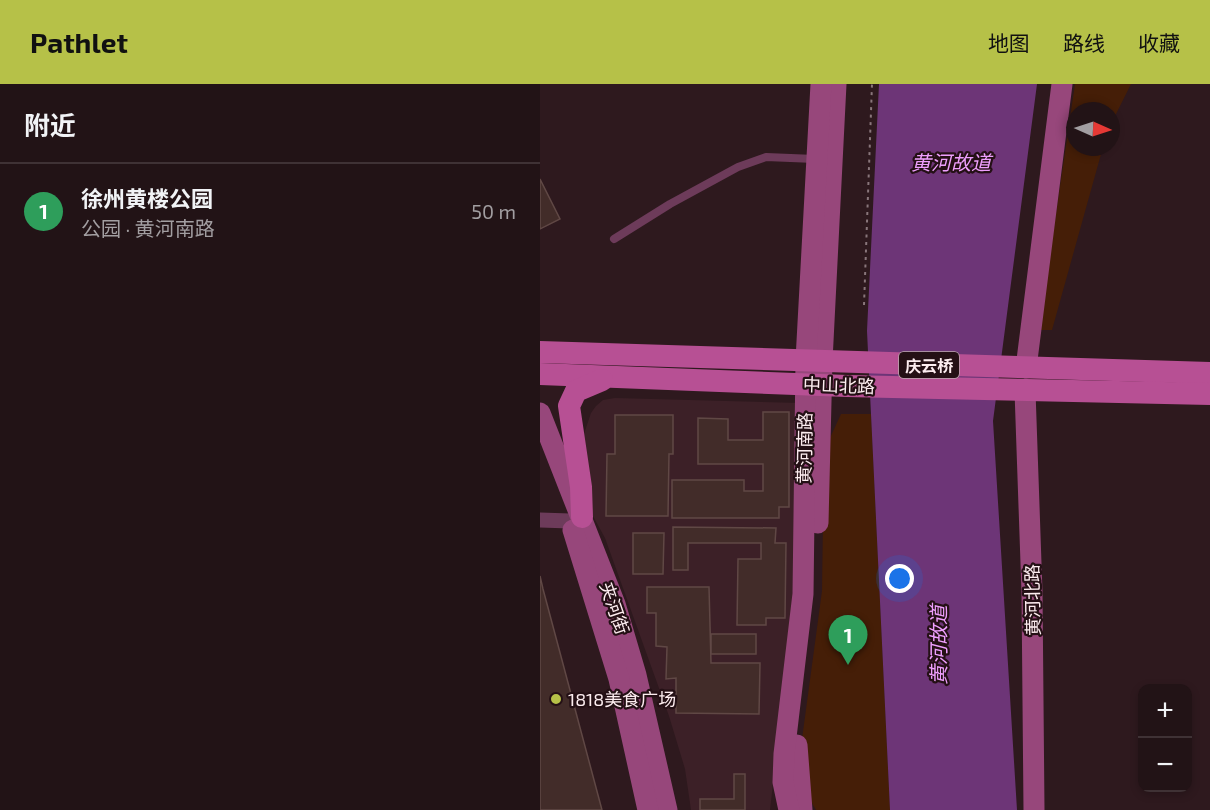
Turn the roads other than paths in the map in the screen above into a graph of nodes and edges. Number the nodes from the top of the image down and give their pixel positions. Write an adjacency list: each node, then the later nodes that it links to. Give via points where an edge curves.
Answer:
1 (821, 84): 4 (street, 黄河南路)
2 (836, 84): 7 (street, 黄河南路)
3 (1062, 84): 8 (street)
4 (817, 159): 5 (lane, via 766,157 738,167); 7 (street, 黄河南路)
5 (614, 239)
6 (540, 352): 7 (main road, 中山北路)
7 (814, 361): 8 (main road, 中山北路 / 庆云桥); 12 (street, 黄河南路)
8 (1018, 368): 9 (main road, 中山北路)
9 (1210, 373)
10 (540, 374): 11 (main road, 中山北路)
11 (610, 377): 12 (main road, 中山北路); 17 (main road, via 576,391 569,406 581,487)
12 (813, 384): 13 (main road, 中山北路 / 庆云桥); 19 (street, 黄河南路, via 802,594); 24 (street, 黄河南路, via 816,595 796,751)
13 (1016, 391): 14 (main road, 中山北路); 25 (street, 黄河北路, via 1032,592)
14 (1210, 394)
15 (540, 412): 17 (street, 夹河街)
16 (540, 449): 17 (street, 夹河街)
17 (576, 519): 18 (street); 20 (street, 夹河街, via 619,679); 21 (street, 夹河街, via 615,604)
18 (540, 520)
19 (783, 782): 22 (street); 23 (street, 黄河南路)
20 (648, 810)
21 (667, 810)
22 (777, 810)
23 (789, 810)
24 (802, 810)
25 (1034, 810)

